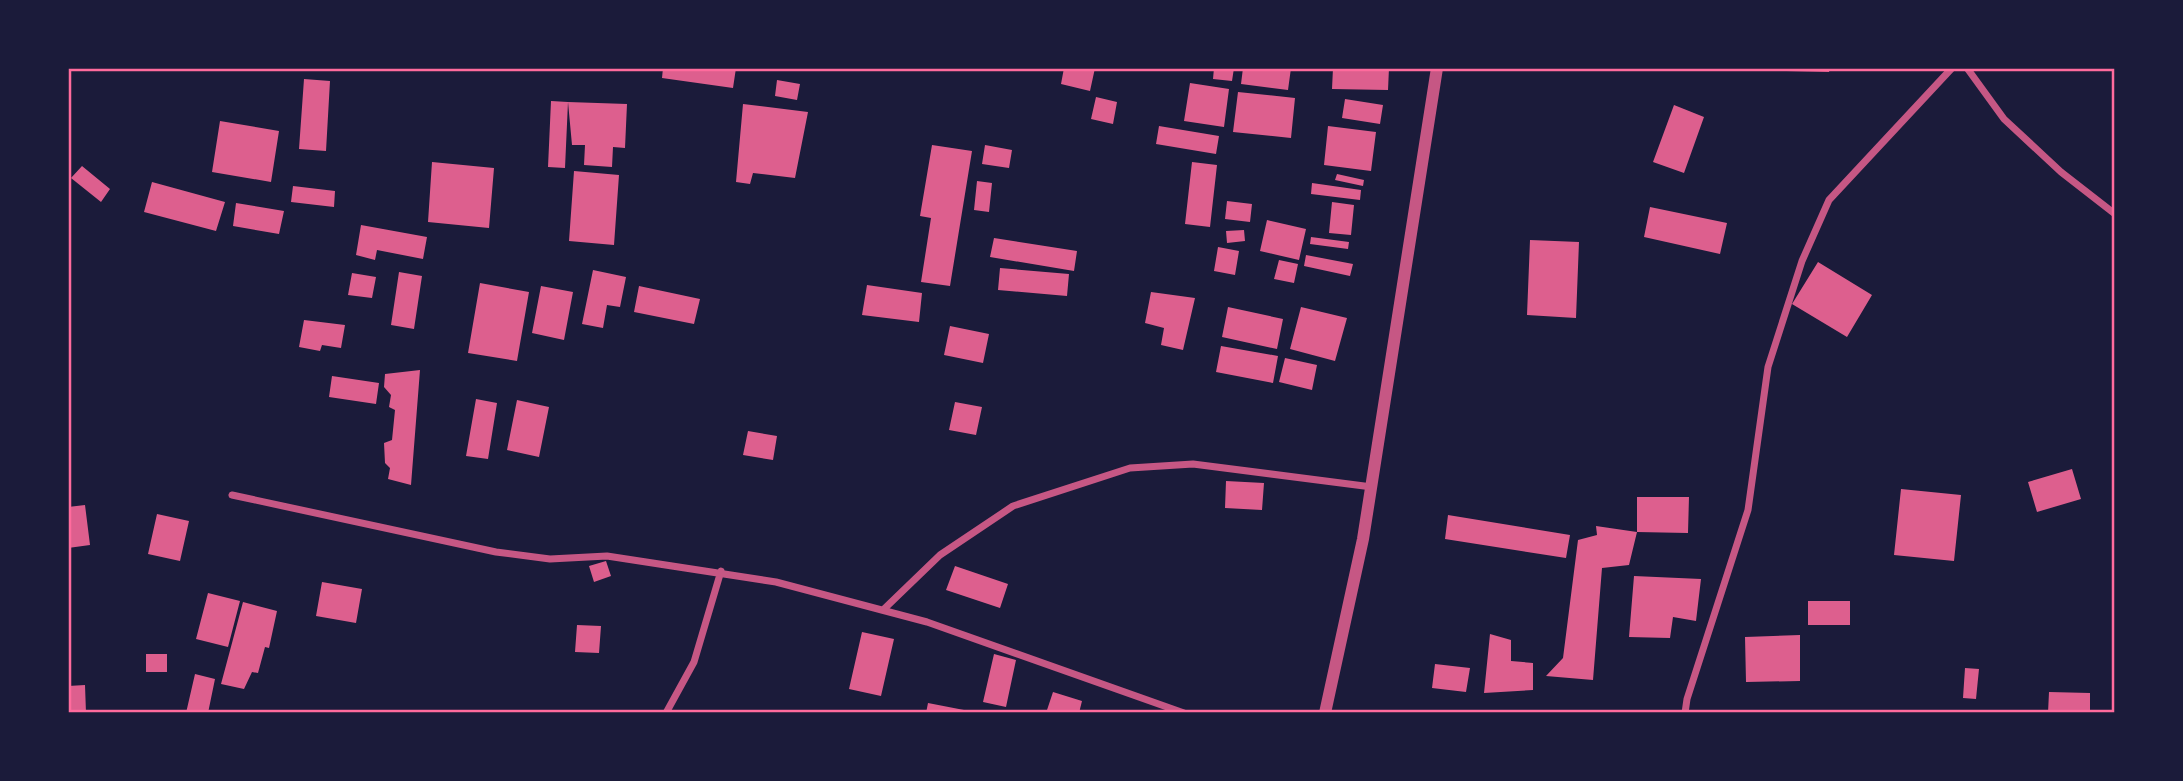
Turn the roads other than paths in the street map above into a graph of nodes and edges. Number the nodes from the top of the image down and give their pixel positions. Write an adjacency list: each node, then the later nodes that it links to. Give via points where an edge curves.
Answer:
1 (1437, 68): 5 (street)
2 (1952, 68): 12 (street, via 1829,200 1802,261 1768,367 1748,510)
3 (1967, 68): 4 (street, via 2004,120)
4 (2115, 214)
5 (1372, 487): 8 (street, via 1194,464 1130,468 1013,506 940,555); 11 (street)
6 (233, 495): 7 (street, via 496,552 550,559 607,555)
7 (721, 571): 8 (street); 9 (street, via 694,662)
8 (883, 610): 10 (street, via 1027,655)
9 (666, 713)
10 (1184, 713)
11 (1325, 713)
12 (1685, 713)

